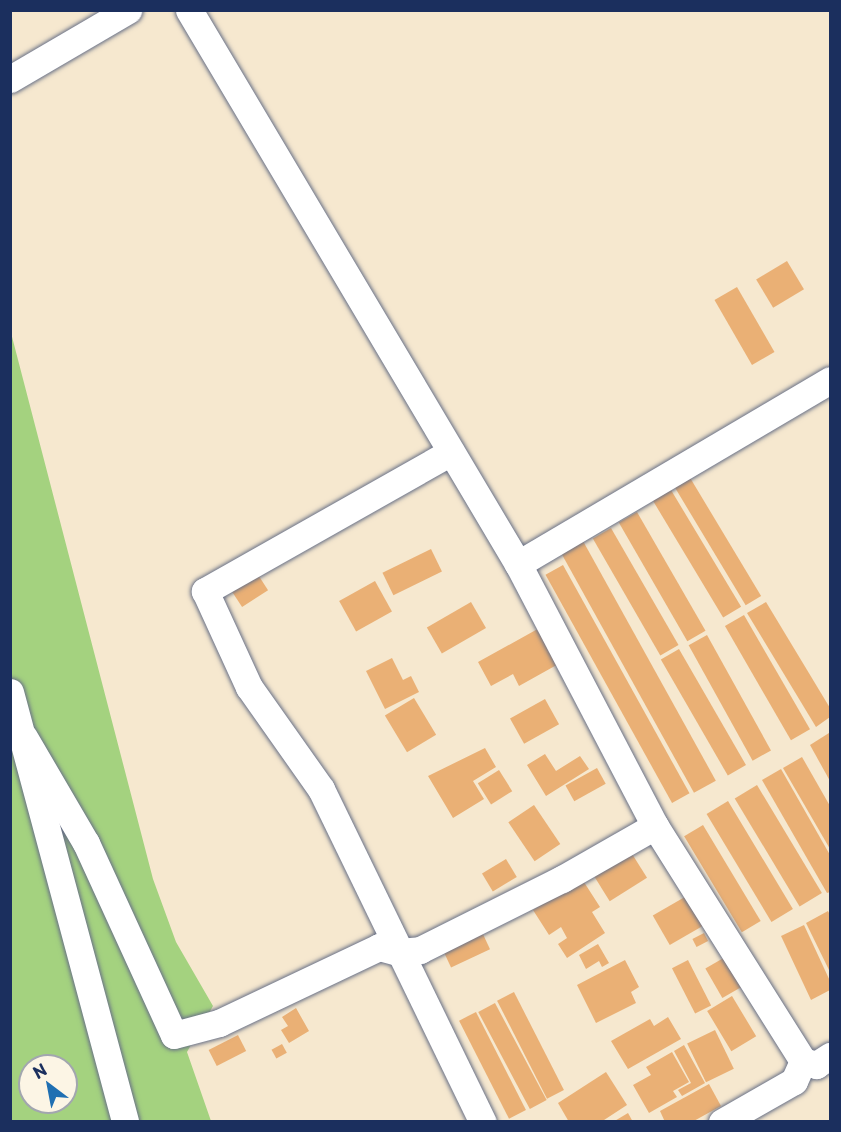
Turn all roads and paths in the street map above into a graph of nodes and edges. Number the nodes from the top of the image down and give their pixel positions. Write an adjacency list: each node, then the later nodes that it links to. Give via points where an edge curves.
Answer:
1 (128, 10): 3 (street)
2 (189, 10): 5 (street)
3 (10, 79)
4 (831, 380): 6 (street)
5 (451, 452): 6 (street); 10 (street, via 205,591 249,687 321,789)
6 (518, 564): 9 (street)
7 (10, 692): 8 (street)
8 (24, 737): 10 (street, via 82,834 174,1035 219,1023 379,947); 13 (street, via 44,827)
9 (655, 825): 10 (street, via 562,879 456,933 420,950); 12 (street)
10 (398, 952): 14 (street)
11 (831, 1056): 12 (street, via 816,1065)
12 (803, 1061): 15 (street, via 794,1081)
13 (125, 1122)
14 (483, 1122)
15 (722, 1122)

